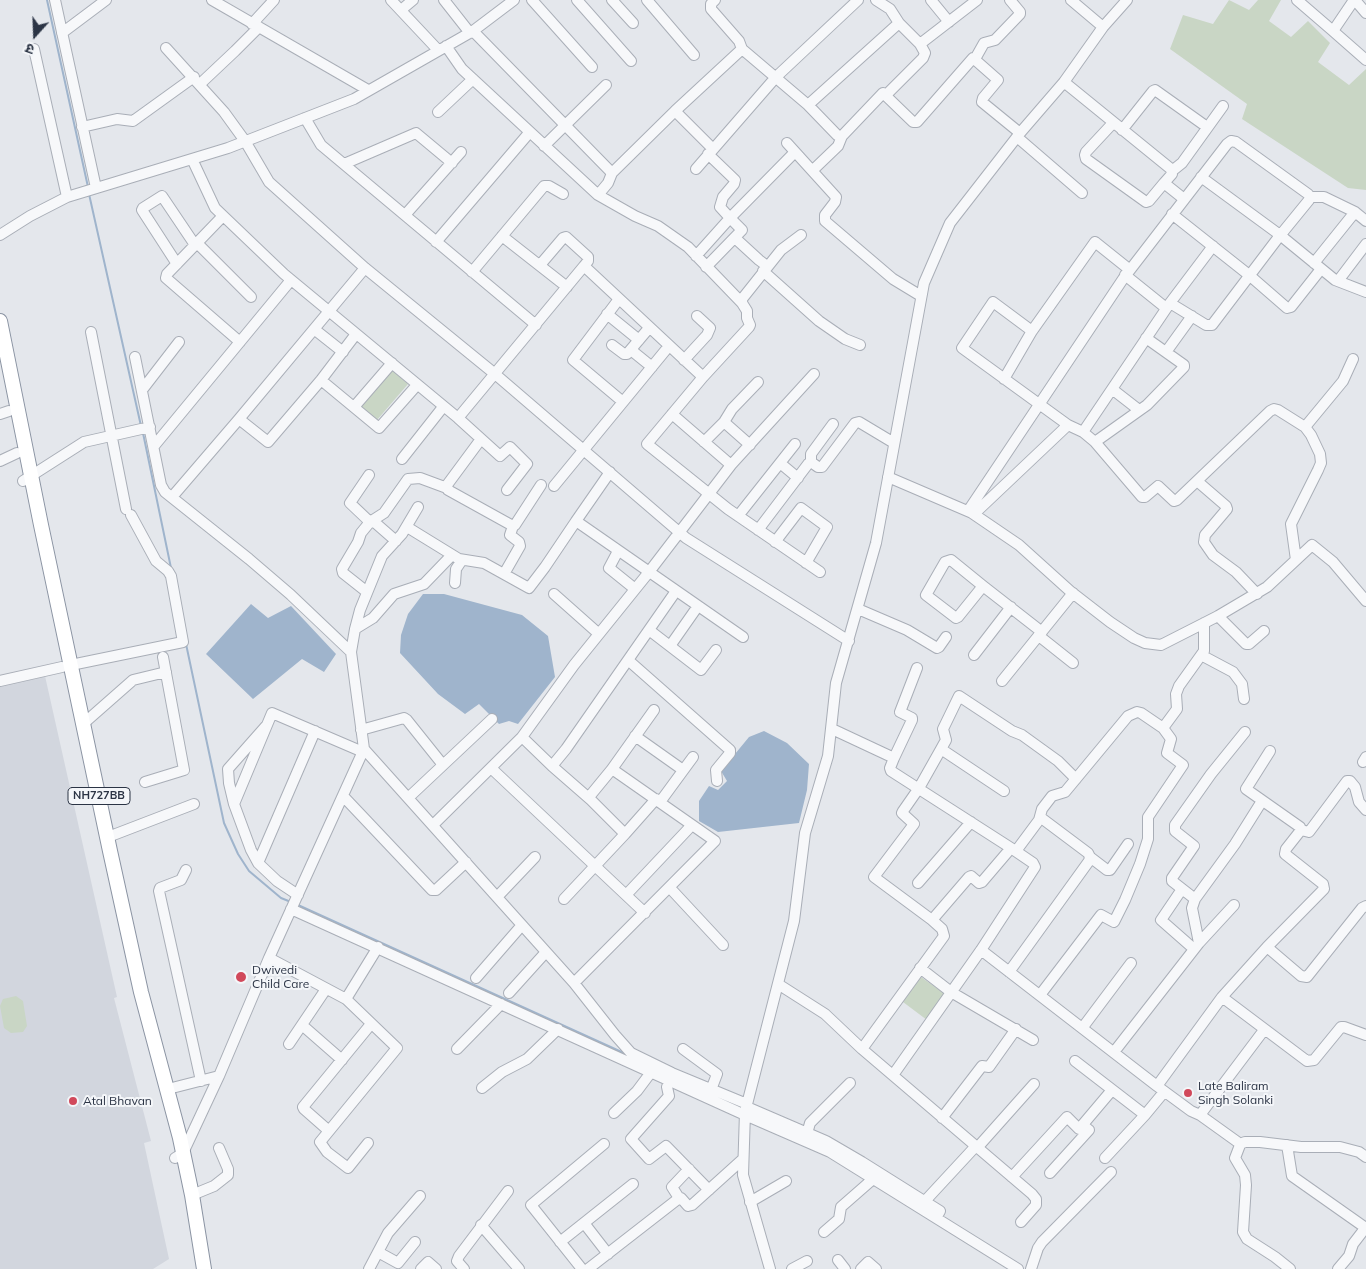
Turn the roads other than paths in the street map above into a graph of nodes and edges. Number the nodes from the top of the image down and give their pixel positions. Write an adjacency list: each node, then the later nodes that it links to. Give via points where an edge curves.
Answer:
1 (55, 0): 33 (street)
2 (106, 0): 33 (street)
3 (213, 0): 29 (street)
4 (274, 0): 29 (street)
5 (391, 0): 24 (street)
6 (414, 0): 24 (street)
7 (444, 0): 31 (street)
8 (514, 0): 31 (street)
9 (532, 0): 43 (street)
10 (577, 0): 42 (street)
11 (612, 0): 27 (street)
12 (648, 0): 39 (street)
13 (715, 0): 38 (street, via 711,9)
14 (858, 0): 44 (street)
15 (876, 0): 23 (street)
16 (931, 0): 26 (street)
17 (977, 0): 26 (street)
18 (1010, 0): 40 (street, via 1020,14 995,40 984,43)
19 (1071, 0): 30 (street)
20 (1127, 0): 30 (street)
21 (1297, 0): 32 (street)
22 (1355, 0): 25 (street); 32 (street)
23 (891, 3): 28 (street)
24 (401, 10): 36 (street)
25 (1366, 13)
26 (949, 22): 34 (street)
27 (633, 23)
28 (899, 23): 34 (street); 51 (street)
29 (256, 25): 46 (street, via 235,51); 49 (street)
30 (1103, 27): 47 (street)
31 (471, 32): 36 (street); 57 (street)
32 (1333, 32): 41 (street)
33 (62, 33): 58 (street)
34 (920, 44): 50 (street, via 924,58)
35 (166, 48): 46 (street)
36 (442, 48): 45 (street); 49 (street)
37 (34, 49): 83 (street)
38 (742, 49): 44 (street); 53 (street)
39 (694, 55)
40 (975, 59): 50 (street, via 971,59 915,123); 62 (street, via 998,80 982,102)
41 (1366, 60)
42 (631, 61)
43 (592, 66)
44 (776, 77): 51 (street); 68 (street)
45 (472, 79): 54 (street); 61 (street)
46 (197, 80): 58 (street, via 133,121 117,119); 64 (street)
47 (1064, 82): 56 (street); 62 (street)
48 (606, 85): 57 (street)
49 (368, 90): 55 (street, via 354,99)
50 (886, 95): 63 (street, via 881,95)
51 (808, 105): 63 (street, via 837,135)
52 (1223, 106): 59 (street)
53 (675, 111): 68 (street); 76 (street)
54 (438, 112)
55 (305, 118): 64 (street); 72 (street, via 321,145)
56 (1113, 123): 60 (street); 78 (street, via 1086,152 1086,159 1146,202)
57 (565, 126): 66 (street); 76 (street)
58 (82, 127): 79 (street)
59 (1208, 127): 60 (street, via 1155,90); 75 (street)
60 (1122, 130): 75 (street)
61 (529, 133): 66 (street); 97 (street)
62 (1018, 135): 80 (street); 116 (street, via 950,223)
63 (842, 136): 74 (street, via 838,146)
64 (245, 141): 70 (street); 107 (street, via 269,182)
65 (787, 143): 69 (street)
66 (544, 146): 82 (street)
67 (461, 152): 71 (street)
68 (711, 152): 73 (street); 90 (street, via 735,180 720,207)
69 (795, 152): 74 (street); 90 (street)
70 (192, 159): 79 (street); 89 (street)
71 (452, 163): 72 (street, via 416,133); 88 (street)
72 (344, 164): 88 (street)
73 (696, 169)
74 (813, 170): 116 (street, via 836,197 825,221 893,279)
75 (1172, 171): 78 (street)
76 (612, 173): 82 (street)
77 (1201, 176): 84 (street, via 1231,141); 85 (street); 94 (street)
78 (1164, 183): 85 (street)
79 (94, 189): 83 (street)
80 (1082, 193)
81 (563, 194): 95 (street, via 544,186)
82 (598, 195): 101 (street, via 660,227)
83 (67, 197): 92 (street)
84 (1310, 197): 86 (street, via 1324,197); 94 (street)
85 (1184, 199): 87 (street)
86 (1355, 212): 91 (street); 106 (street)
87 (1172, 214): 100 (street); 110 (street)
88 (405, 215): 97 (street)
89 (222, 217): 98 (street); 112 (street)
90 (730, 218): 96 (street, via 742,230); 101 (street)
91 (1366, 221)
92 (0, 235)
93 (800, 235): 108 (street, via 780,250)
94 (1280, 235): 106 (street); 111 (street)
95 (502, 236): 103 (street); 109 (street)
96 (735, 238): 105 (street); 108 (street)
97 (436, 242): 109 (street)
98 (196, 244): 102 (street); 102 (street, via 162,196 143,208); 117 (street)
99 (1366, 244): 113 (street)
100 (1213, 246): 111 (street); 120 (street)
101 (696, 256): 105 (street)
102 (177, 264): 135 (street, via 167,274 167,280)
103 (540, 265): 104 (street, via 564,237 588,257); 114 (street)
104 (584, 266): 114 (street); 118 (street)
105 (706, 266): 119 (street)
106 (1318, 266): 111 (street, via 1291,307 1287,308); 113 (street)
107 (365, 268): 121 (street); 148 (street)
108 (765, 269): 119 (street); 137 (street, via 819,321 844,339)
109 (472, 272): 126 (street)
110 (1128, 272): 120 (street); 129 (street, via 1095,242); 158 (street)
111 (1249, 275): 124 (street, via 1212,325)
112 (292, 280): 121 (street); 135 (street)
113 (1338, 281): 115 (street)
114 (567, 287): 126 (street)
115 (1366, 292)
116 (921, 296): 176 (street)
117 (251, 297)
118 (619, 299): 122 (street); 127 (street)
119 (742, 303): 150 (street, via 747,311 749,327)
120 (1168, 305): 124 (street); 132 (street)
121 (329, 311): 128 (street); 131 (street)
122 (607, 314): 133 (street); 157 (street, via 574,360)
123 (697, 316): 144 (street, via 710,328 707,336)
124 (1192, 316): 141 (street)
125 (0, 322): 191 (highway, NH727BB)
126 (536, 325): 148 (street)
127 (650, 328): 133 (street); 138 (street)
128 (314, 329): 140 (street); 165 (street)
129 (1032, 331): 151 (street); 151 (street, via 993,302 962,346 963,350)
130 (91, 332): 172 (street)
131 (356, 334): 140 (street); 145 (street)
132 (1146, 338): 141 (street); 155 (street)
133 (640, 340): 139 (street)
134 (179, 342): 156 (street)
135 (240, 342): 179 (street)
136 (612, 345): 139 (street, via 624,354)
137 (860, 345)
138 (669, 346): 144 (street); 147 (street)
139 (631, 350): 147 (street)
140 (343, 352): 152 (street)
141 (1166, 352): 161 (street, via 1184,367)
142 (135, 357): 156 (street)
143 (1353, 359): 169 (street, via 1347,376)
144 (684, 360): 150 (street)
145 (392, 363): 154 (street); 160 (street)
146 (0, 365): 162 (highway, NH727BB)
147 (652, 367): 157 (street)
148 (495, 374): 164 (street); 180 (street)
149 (814, 374): 178 (street)
150 (703, 377): 163 (street)
151 (1004, 379): 158 (street)
152 (321, 380): 160 (street); 165 (street, via 268,443)
153 (758, 382): 166 (street)
154 (417, 384): 159 (street); 160 (street, via 379,428)
155 (1112, 389): 161 (street); 171 (street)
156 (142, 390): 170 (street)
157 (623, 402): 180 (street)
158 (1038, 405): 168 (street); 200 (street)
159 (443, 406): 164 (street); 182 (street)
160 (354, 408)
161 (1139, 410): 175 (street)
162 (5, 412): 181 (highway, NH727BB)
163 (672, 414): 174 (street); 197 (street, via 647,445)
164 (458, 418): 173 (street)
165 (239, 420): 198 (street)
166 (724, 422): 174 (street); 178 (street)
167 (833, 424): 184 (street, via 810,454)
168 (1068, 424): 171 (street); 200 (street)
169 (1305, 427): 192 (street, via 1274,408); 213 (street, via 1318,447 1321,463 1291,524)
170 (145, 428): 172 (street); 179 (street)
171 (1083, 432): 175 (street)
172 (112, 436): 191 (street, via 84,442); 248 (street, via 129,512 156,561 170,576 183,642)
173 (481, 439): 195 (street); 196 (street, via 501,456 510,447 527,464)
174 (704, 442): 186 (street)
175 (1095, 442): 192 (street, via 1142,497 1158,486 1171,500 1177,500)
176 (894, 443): 184 (street, via 856,422 822,467); 189 (street)
177 (795, 444): 185 (street)
178 (750, 445): 186 (street)
179 (154, 446): 198 (street, via 161,485)
180 (584, 450): 187 (street); 194 (street)
181 (17, 453): 183 (street); 191 (highway, NH727BB)
182 (402, 459)
183 (0, 461)
184 (811, 462): 190 (street)
185 (780, 463): 190 (street); 201 (street)
186 (731, 465): 197 (street)
187 (610, 472): 203 (street); 207 (street)
188 (369, 475): 202 (street, via 350,503)
189 (888, 477): 200 (street); 229 (street, via 876,544)
190 (798, 478): 206 (street)
191 (27, 479): 248 (highway, NH727BB)
192 (1197, 481): 225 (street, via 1227,509 1205,535 1204,542 1213,555 1236,572)
193 (541, 485): 204 (street)
194 (554, 486)
195 (447, 488): 202 (street, via 420,478 408,479 384,512); 204 (street)
196 (507, 490)
197 (709, 494): 201 (street); 207 (street)
198 (172, 497): 242 (street, via 291,595)
199 (418, 507): 205 (street)
200 (971, 512): 223 (street, via 1019,545)
201 (738, 516): 206 (street)
202 (371, 521): 208 (street); 222 (street, via 342,569)
203 (576, 521): 210 (street); 217 (street, via 531,587)
204 (513, 526): 217 (street, via 510,534 520,546)
205 (407, 527): 208 (street); 211 (street)
206 (758, 530): 209 (street)
207 (680, 532): 215 (street); 239 (street)
208 (396, 541): 222 (street, via 382,556)
209 (775, 542): 214 (street); 214 (street, via 801,508 827,527)
210 (618, 551): 215 (street); 220 (street, via 609,567)
211 (452, 554): 212 (street); 232 (street, via 424,584 394,594 373,618)
212 (462, 560): 217 (street, via 484,563); 218 (street, via 456,569)
213 (1296, 560): 225 (street); 226 (street, via 1313,546 1333,562)
214 (806, 563): 216 (street)
215 (649, 572): 220 (street); 221 (street)
216 (820, 572)
217 (504, 574)
218 (455, 583)
219 (984, 586): 219 (street, via 949,560 926,595 956,618); 228 (street)
220 (636, 589): 235 (street)
221 (676, 591): 227 (street); 233 (street)
222 (367, 592): 232 (street)
223 (1073, 593): 231 (street, via 1134,638 1154,645 1161,645); 236 (street)
224 (554, 594): 235 (street)
225 (1257, 594): 230 (street)
226 (1366, 601)
227 (698, 606): 237 (street); 240 (street)
228 (1011, 607): 236 (street); 244 (street)
229 (858, 609): 238 (street, via 907,630 937,648); 239 (street)
230 (1218, 616): 231 (street); 234 (street, via 1246,644)
231 (1204, 624): 243 (street, via 1205,648)
232 (355, 629): 242 (street)
233 (649, 630): 240 (street); 246 (street)
234 (1264, 631)
235 (599, 634): 264 (street)
236 (1041, 634): 247 (street); 252 (street)
237 (743, 637)
238 (946, 637)
239 (849, 641): 259 (street, via 836,683)
240 (670, 646): 241 (street, via 701,670)
241 (716, 650)
242 (351, 652): 260 (street)
243 (1201, 654): 253 (street, via 1233,672 1242,684); 258 (street, via 1179,686 1177,709)
244 (974, 655)
245 (163, 657): 250 (street)
246 (628, 660): 271 (street); 276 (street, via 730,750 716,770)
247 (1073, 663)
248 (67, 666): 251 (street); 256 (highway, NH727BB); 377 (highway, NH727BB, via 132,994)
249 (917, 668): 269 (street, via 900,712 912,720)
250 (166, 672): 256 (street, via 134,680); 277 (street, via 184,770)
251 (0, 681)
252 (1002, 681)
253 (1244, 699)
254 (654, 710): 263 (street)
255 (492, 719): 270 (street)
256 (83, 724): 294 (highway, NH727BB)
257 (266, 726): 261 (street, via 274,713); 286 (street); 286 (street, via 228,769)
258 (1163, 728): 275 (street, via 1142,713 1134,713); 332 (street, via 1172,739 1168,754 1183,765 1148,817 1148,839 1125,900 1114,922 1101,915)
259 (832, 729): 269 (street); 328 (street, via 828,756 805,833 794,921)
260 (361, 730): 266 (street); 270 (street, via 404,718)
261 (315, 731): 266 (street); 300 (street)
262 (1245, 732): 305 (street, via 1175,825 1175,830 1194,846 1172,878)
263 (635, 736): 273 (street); 274 (street)
264 (522, 737): 271 (street); 272 (street)
265 (941, 748): 275 (street, via 946,742 943,729 959,696 1022,735 1058,761); 278 (street); 279 (street)
266 (363, 751): 280 (street); 282 (street)
267 (1270, 751): 284 (street, via 1246,789)
268 (693, 757): 274 (street)
269 (894, 758): 278 (street, via 890,770)
270 (444, 765): 282 (street)
271 (552, 766): 281 (street)
272 (491, 768): 291 (street); 301 (street)
273 (612, 768): 281 (street); 283 (street)
274 (683, 770): 283 (street)
275 (1076, 779): 288 (street, via 1065,792 1052,796)
276 (717, 781)
277 (145, 782)
278 (919, 788): 289 (street); 314 (street, via 902,812 914,824 874,877)
279 (1004, 791)
280 (343, 796): 299 (street, via 432,890 436,890); 310 (street)
281 (589, 797): 293 (street)
282 (408, 798): 291 (street)
283 (658, 801): 290 (street); 293 (street)
284 (1262, 801): 292 (street); 309 (street)
285 (194, 804): 294 (street)
286 (234, 804): 300 (street)
287 (1366, 810): 292 (street, via 1358,802 1355,787 1347,781 1310,832)
288 (1040, 817): 296 (street); 298 (street)
289 (971, 822): 296 (street); 303 (street)
290 (692, 825): 304 (street, via 715,842); 306 (street)
291 (433, 826): 299 (street)
292 (1301, 830): 319 (street, via 1285,854 1323,884 1324,889)
293 (625, 834): 301 (street)
294 (108, 837): 359 (highway, NH727BB, via 142,992)
295 (1128, 844): 298 (street, via 1109,870)
296 (1013, 850): 314 (street, via 982,882 969,877); 320 (street, via 1035,867)
297 (535, 857): 307 (street)
298 (1090, 857): 325 (street)
299 (466, 862): 307 (street)
300 (258, 863): 310 (street)
301 (595, 866): 306 (street); 308 (street)
302 (186, 870): 354 (street, via 181,880 159,891)
303 (918, 883)
304 (670, 888): 313 (street); 316 (street)
305 (1182, 889): 309 (street); 317 (street, via 1161,920)
306 (626, 895): 313 (street)
307 (497, 897): 315 (street)
308 (564, 899)
309 (1195, 899): 317 (street, via 1192,908)
310 (294, 903): 318 (street); 322 (street)
311 (1234, 905): 317 (street)
312 (1366, 906): 319 (street, via 1306,977)
313 (645, 913): 327 (street)
314 (932, 920): 324 (street, via 942,929 944,936)
315 (522, 926): 321 (street); 326 (street)
316 (723, 945)
317 (1197, 946): 348 (street)
318 (378, 947): 334 (street); 335 (street)
319 (1267, 947): 333 (street)
320 (981, 950): 325 (street); 330 (street)
321 (546, 952): 327 (street); 331 (street)
322 (269, 958): 329 (street); 353 (street)
323 (1130, 963): 338 (street)
324 (920, 968): 330 (street); 347 (street)
325 (1009, 972): 332 (street)
326 (476, 978)
327 (574, 984): 361 (street, via 630,1053)
328 (778, 984): 347 (street, via 825,1014); 363 (street)
329 (326, 989): 334 (street); 337 (street)
330 (951, 992): 340 (street); 352 (street)
331 (509, 993)
332 (1040, 995): 338 (street)
333 (1222, 997): 341 (street); 360 (street)
334 (346, 999): 336 (street)
335 (501, 1004): 339 (street); 345 (street)
336 (371, 1024): 349 (street); 369 (street, via 396,1050)
337 (302, 1025): 344 (street); 349 (street)
338 (1083, 1027): 348 (street)
339 (558, 1029): 351 (street); 358 (street, via 527,1059 502,1072)
340 (1016, 1029): 343 (street); 367 (street, via 989,1067 982,1066)
341 (1264, 1030): 342 (street, via 1307,1061 1314,1060 1341,1027); 366 (street)
342 (1366, 1035)
343 (1033, 1040)
344 (289, 1044)
345 (458, 1049)
346 (683, 1049): 361 (street, via 717,1074)
347 (862, 1049): 352 (street)
348 (1114, 1052): 360 (street)
349 (342, 1060): 369 (street, via 303,1107)
350 (1075, 1061): 362 (street)
351 (652, 1071): 355 (street); 364 (street)
352 (893, 1075): 367 (street)
353 (219, 1076): 354 (street); 377 (street)
354 (201, 1080): 359 (street)
355 (670, 1080): 363 (street); 381 (street, via 668,1096 631,1139 648,1159 667,1146)
356 (850, 1083): 370 (street, via 810,1123)
357 (1034, 1084): 376 (street)
358 (482, 1088)
359 (168, 1089): 377 (highway, NH727BB)
360 (1160, 1089): 365 (street); 366 (street)
361 (711, 1090): 363 (street)
362 (1112, 1090): 365 (street); 368 (street)
363 (746, 1109): 370 (street); 380 (street)
364 (614, 1113)
365 (1145, 1115): 379 (street)
366 (1200, 1115): 373 (street)
367 (942, 1118): 376 (street)
368 (1083, 1125): 383 (street, via 1089,1130); 384 (street, via 1079,1129 1067,1117)
369 (329, 1131): 371 (street, via 320,1144 346,1167)
370 (806, 1136): 385 (street); 393 (street, via 826,1140)
371 (368, 1143)
372 (604, 1144): 401 (street, via 531,1204)
373 (1240, 1144): 374 (street); 420 (street, via 1234,1156 1246,1179 1243,1232 1247,1240)
374 (1287, 1145): 378 (street, via 1340,1147); 421 (street, via 1292,1176 1363,1226 1349,1256)
375 (219, 1148): 390 (street, via 228,1175 214,1186)
376 (976, 1148): 384 (street); 393 (street)
377 (179, 1156): 390 (highway, NH727BB); 405 (highway, NH727BB)
378 (1366, 1157)
379 (1105, 1158)
380 (743, 1159): 388 (street); 394 (street, via 743,1176)
381 (690, 1169): 388 (street); 392 (street, via 672,1187)
382 (1111, 1172): 419 (street, via 1042,1242)
383 (1050, 1173)
384 (1012, 1177): 396 (street, via 1036,1199 1036,1205)
385 (873, 1179): 395 (street); 399 (street, via 841,1207 839,1219)
386 (786, 1181): 394 (street)
387 (633, 1184): 397 (street)
388 (709, 1190): 392 (street, via 690,1206)
389 (508, 1191): 398 (street)
390 (192, 1195): 406 (highway, NH727BB)
391 (420, 1196): 402 (street, via 392,1227)
392 (679, 1198): 403 (street)
393 (925, 1201): 395 (street)
394 (750, 1202): 414 (street)
395 (938, 1216): 418 (street)
396 (1021, 1222)
397 (584, 1223): 401 (street); 403 (street)
398 (481, 1225): 410 (street, via 457,1259); 411 (street)
399 (824, 1232)
400 (415, 1242): 402 (street, via 399,1262)
401 (560, 1242): 412 (street)
402 (378, 1252): 407 (street)
403 (608, 1254): 413 (street)
404 (807, 1261): 415 (street)
405 (195, 1269)
406 (204, 1269)
407 (369, 1269)
408 (422, 1269): 409 (street, via 428,1262)
409 (436, 1269)
410 (464, 1269)
411 (519, 1269)
412 (582, 1269)
413 (588, 1269)
414 (770, 1269)
415 (792, 1269)
416 (861, 1269): 417 (street, via 868,1262)
417 (876, 1269)
418 (1018, 1269)
419 (1031, 1269)
420 (1290, 1269)
421 (1338, 1269)

